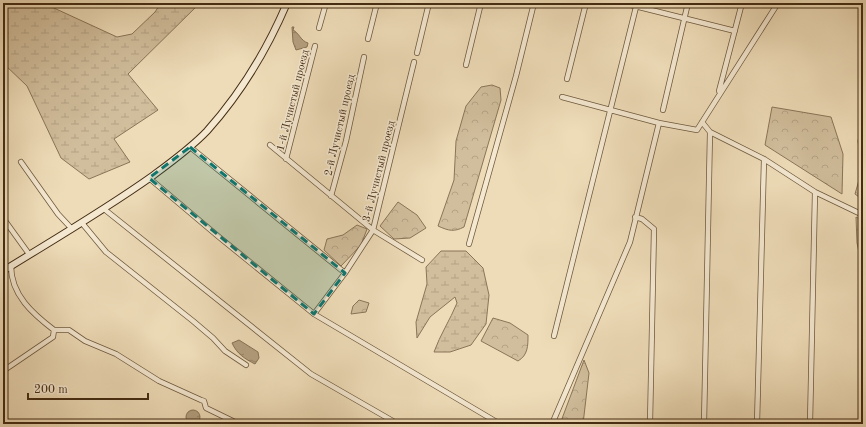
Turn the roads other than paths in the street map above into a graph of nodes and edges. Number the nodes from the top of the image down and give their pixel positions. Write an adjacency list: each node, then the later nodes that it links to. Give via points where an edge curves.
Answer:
1 (287, 3): 31 (street, via 265,51 244,84 207,131)
2 (326, 3): 14 (street)
3 (377, 3): 16 (street)
4 (429, 3): 18 (street)
5 (481, 3): 21 (street)
6 (534, 3): 45 (street)
7 (586, 3): 22 (street)
8 (623, 3): 12 (street)
9 (688, 3): 13 (street)
10 (742, 3): 15 (street)
11 (778, 3): 23 (street)
12 (636, 5): 13 (street); 25 (street)
13 (684, 19): 15 (street); 26 (street)
14 (320, 28)
15 (735, 31): 23 (street)
16 (368, 39)
17 (315, 46): 32 (street, 1-й Лучистый проезд)
18 (416, 53)
19 (364, 57): 37 (street, 2-й Лучистый проезд)
20 (414, 62): 44 (street, 3-й Лучистый проезд)
21 (466, 65)
22 (567, 79)
23 (718, 96): 27 (street)
24 (562, 97): 25 (street)
25 (610, 110): 28 (street); 53 (street)
26 (663, 110)
27 (702, 122): 28 (street, via 698,130); 29 (street)
28 (659, 123): 40 (street)
29 (710, 132): 33 (street); 61 (street)
30 (270, 145): 32 (street)
31 (190, 147): 35 (street); 50 (street)
32 (286, 159): 37 (street)
33 (764, 159): 36 (street); 62 (street)
34 (21, 162): 43 (street, via 58,214)
35 (149, 178): 38 (street); 51 (street)
36 (815, 192): 39 (street); 63 (street)
37 (331, 196): 44 (street)
38 (104, 209): 42 (street); 57 (street, via 311,374)
39 (863, 215)
40 (635, 217): 59 (street, via 630,242); 60 (street, via 642,219 654,229)
41 (3, 218): 46 (street)
42 (82, 223): 43 (street); 54 (street, via 106,252 193,321 225,352)
43 (72, 229): 46 (street)
44 (373, 230): 47 (street); 50 (street, 3-й Лучистый проезд)
45 (469, 244)
46 (29, 254): 48 (street)
47 (422, 260)
48 (11, 266): 49 (street); 52 (street, via 12,280 24,303)
49 (3, 271)
50 (344, 273): 51 (street, 3-й Лучистый проезд)
51 (314, 314): 58 (street)
52 (54, 330): 55 (street, via 53,337); 56 (street, via 69,330 85,341 116,354 159,381 204,401 206,408)
53 (554, 336)
54 (246, 364)
55 (3, 371)
56 (239, 424)
57 (398, 424)
58 (500, 424)
59 (552, 424)
60 (650, 424)
61 (704, 424)
62 (757, 424)
63 (810, 424)

